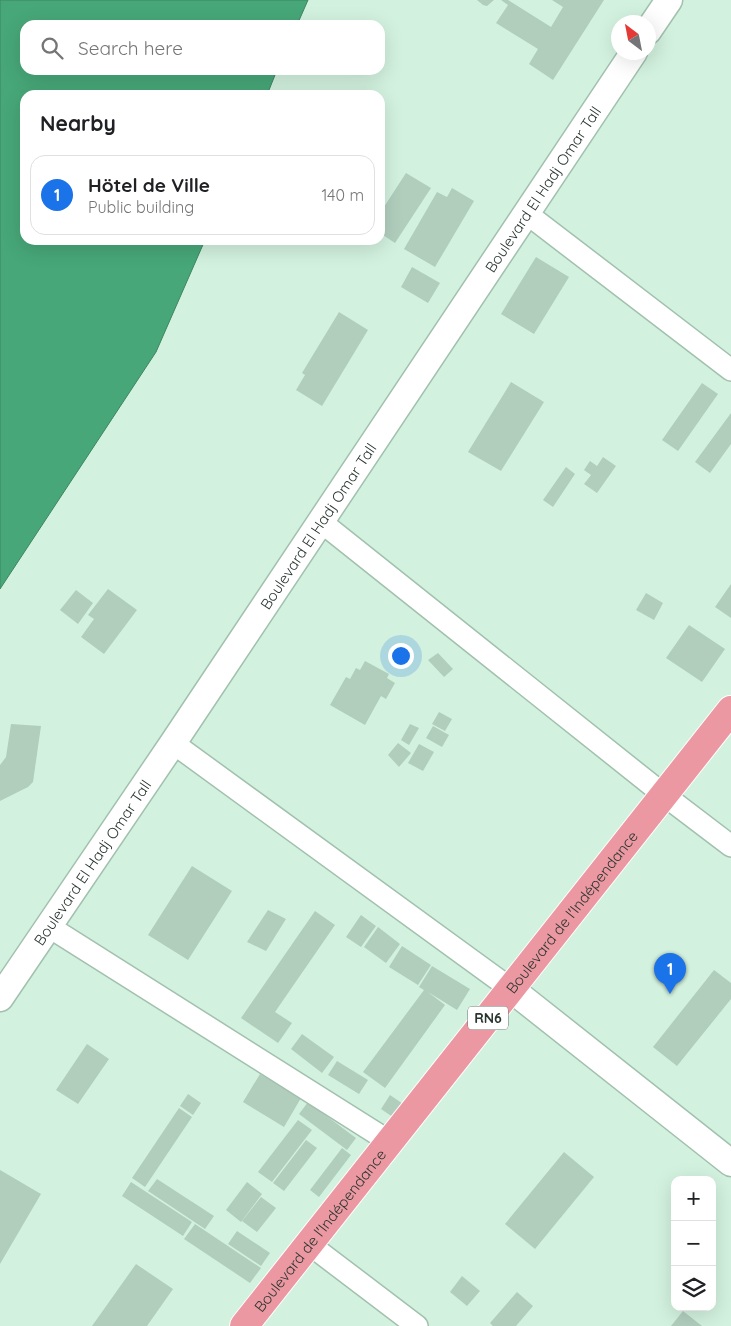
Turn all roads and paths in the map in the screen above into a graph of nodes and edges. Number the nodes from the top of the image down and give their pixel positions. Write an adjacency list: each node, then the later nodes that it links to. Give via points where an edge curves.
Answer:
1 (669, 0): 2 (street)
2 (656, 19)
3 (629, 60): 4 (street, Boulevard El Hadj Omar Tall)
4 (526, 213): 5 (street); 6 (street, Boulevard El Hadj Omar Tall)
5 (731, 370)
6 (320, 521): 8 (street, Boulevard El Hadj Omar Tall); 9 (street)
7 (731, 710): 9 (highway, Boulevard de l'Indépendance / RN6)
8 (173, 743): 11 (street, Boulevard El Hadj Omar Tall); 12 (street)
9 (664, 795): 10 (street); 12 (highway, Boulevard de l'Indépendance / RN6)
10 (731, 846)
11 (48, 926): 13 (street, Boulevard El Hadj Omar Tall); 14 (street)
12 (511, 989): 14 (highway, Boulevard de l'Indépendance / RN6); 15 (street)
13 (0, 998)
14 (390, 1142): 16 (highway, Boulevard de l'Indépendance / RN6)
15 (731, 1163)
16 (309, 1244): 17 (highway, Boulevard de l'Indépendance / RN6); 18 (street)
17 (244, 1326)
18 (417, 1326)

